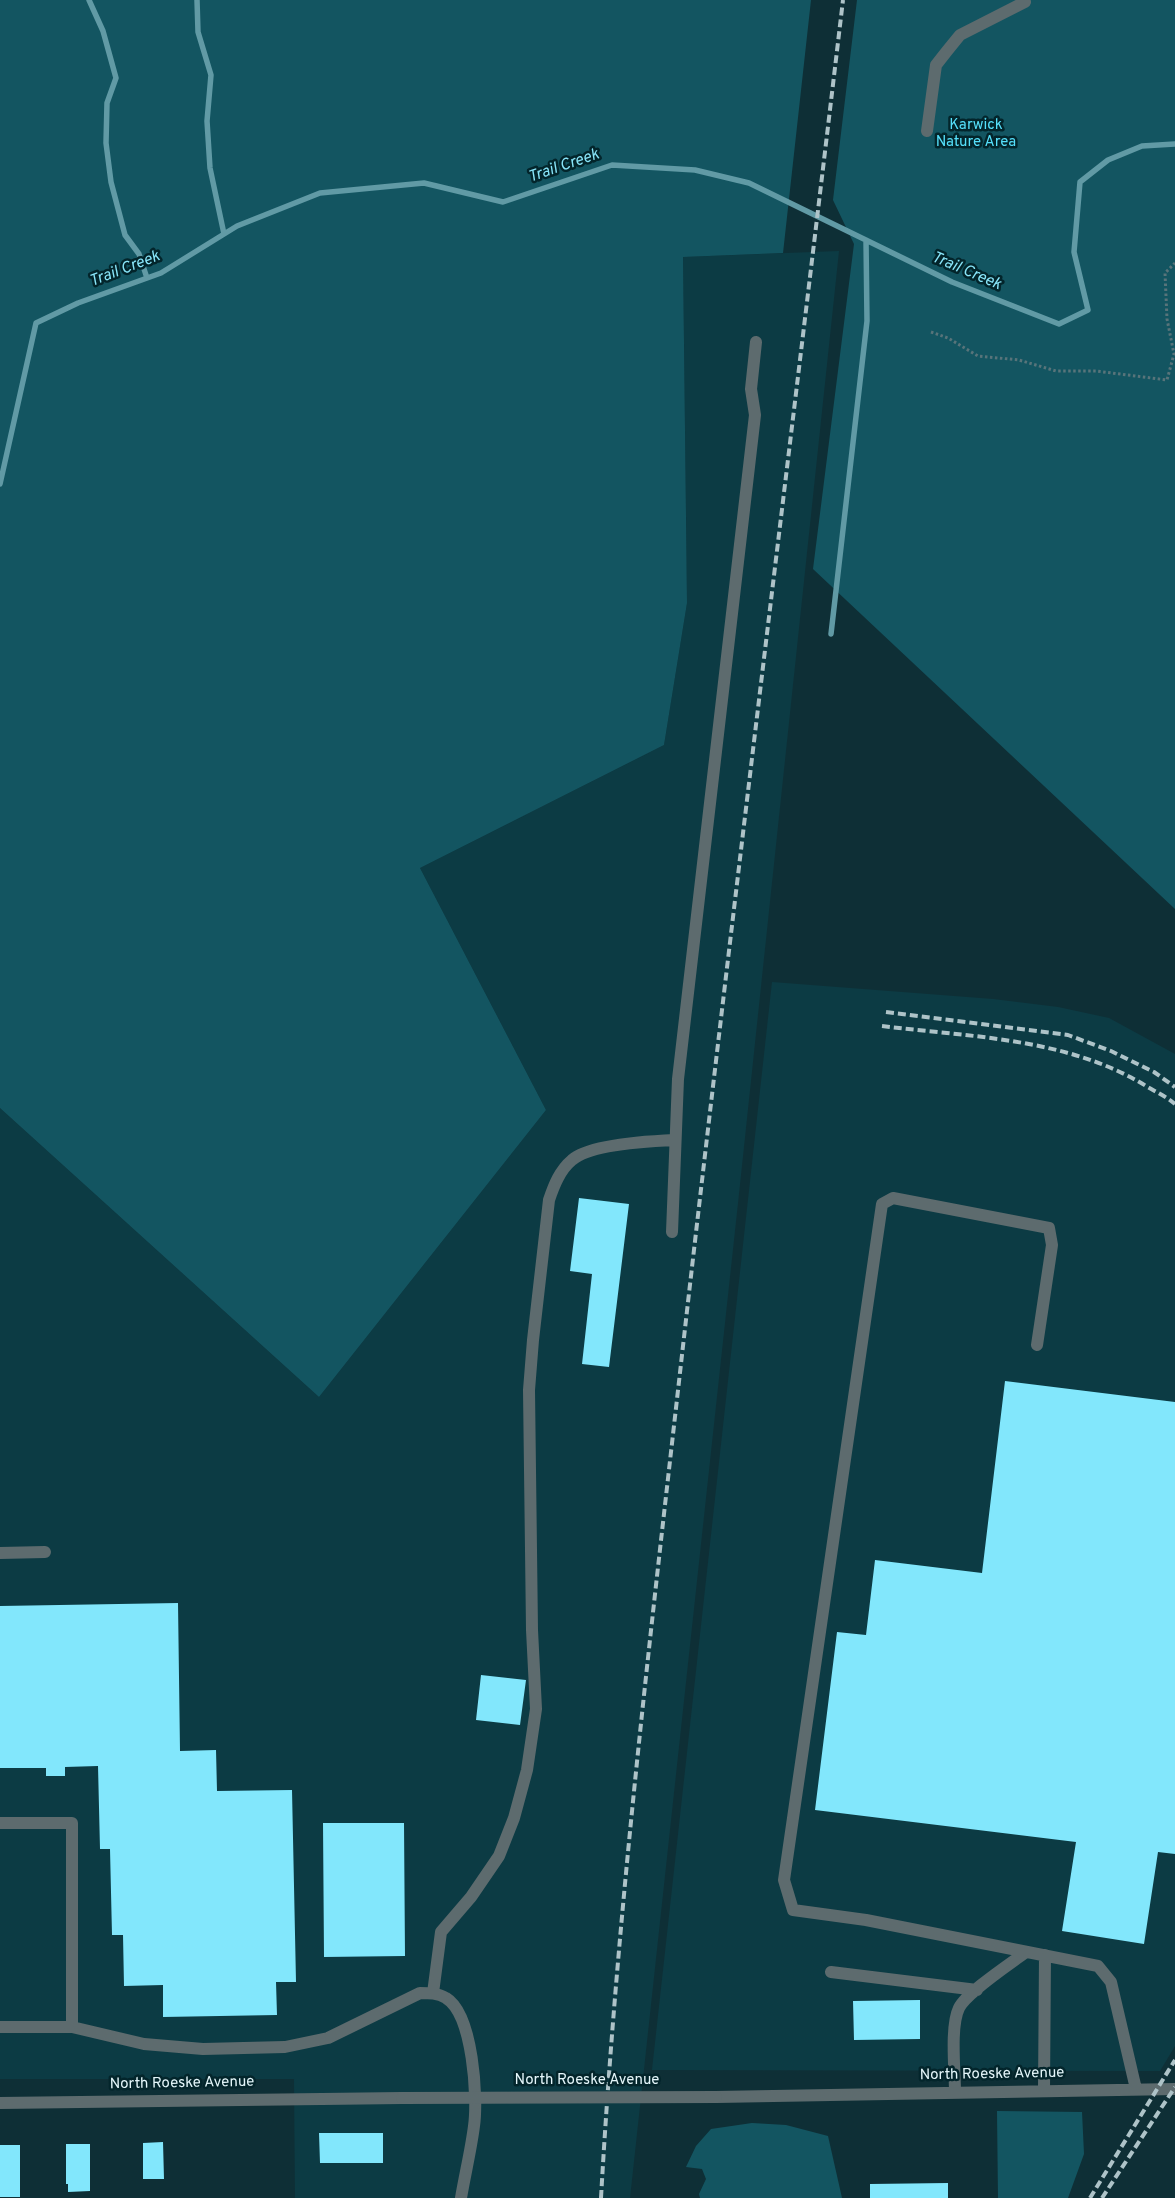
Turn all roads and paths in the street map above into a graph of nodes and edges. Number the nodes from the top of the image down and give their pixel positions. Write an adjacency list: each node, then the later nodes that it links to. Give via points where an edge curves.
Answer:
1 (1026, 1): 2 (street, via 960,34 936,64)
2 (927, 131)
3 (1175, 263): 4 (path, via 1165,273 1167,319 1174,354 1167,380 1096,371 1056,371 1019,360 978,356)
4 (931, 332)
5 (756, 342): 6 (street, via 752,389 755,415 678,1079)
6 (675, 1140): 7 (street); 16 (street, via 588,1151 572,1160 556,1179 549,1200 530,1390 536,1710 527,1770 514,1818 499,1856 471,1897 441,1932)
7 (672, 1232)
8 (1038, 1345): 12 (street, via 1052,1245 1049,1228 892,1198 882,1204 784,1880 793,1910 866,1920)
9 (45, 1552): 10 (street)
10 (0, 1553)
11 (0, 1823): 18 (street, via 72,1823)
12 (1026, 1952): 13 (street); 15 (street)
13 (1045, 1956): 19 (street, via 1098,1966 1111,1982); 21 (street)
14 (830, 1972): 15 (street)
15 (977, 1990): 22 (street, via 959,2008 954,2022)
16 (433, 1993): 18 (street, via 420,1993 328,2038 285,2047 183,2048 144,2044); 24 (street, via 448,1999 464,2022 474,2071 474,2125)
17 (0, 2027): 18 (street)
18 (72, 2027)
19 (1136, 2089): 20 (street, North Roeske Avenue); 21 (street, North Roeske Avenue)
20 (1175, 2089)
21 (1044, 2090): 22 (street, North Roeske Avenue)
22 (955, 2092): 23 (street, North Roeske Avenue, bridge)
23 (0, 2102)
24 (461, 2198)

